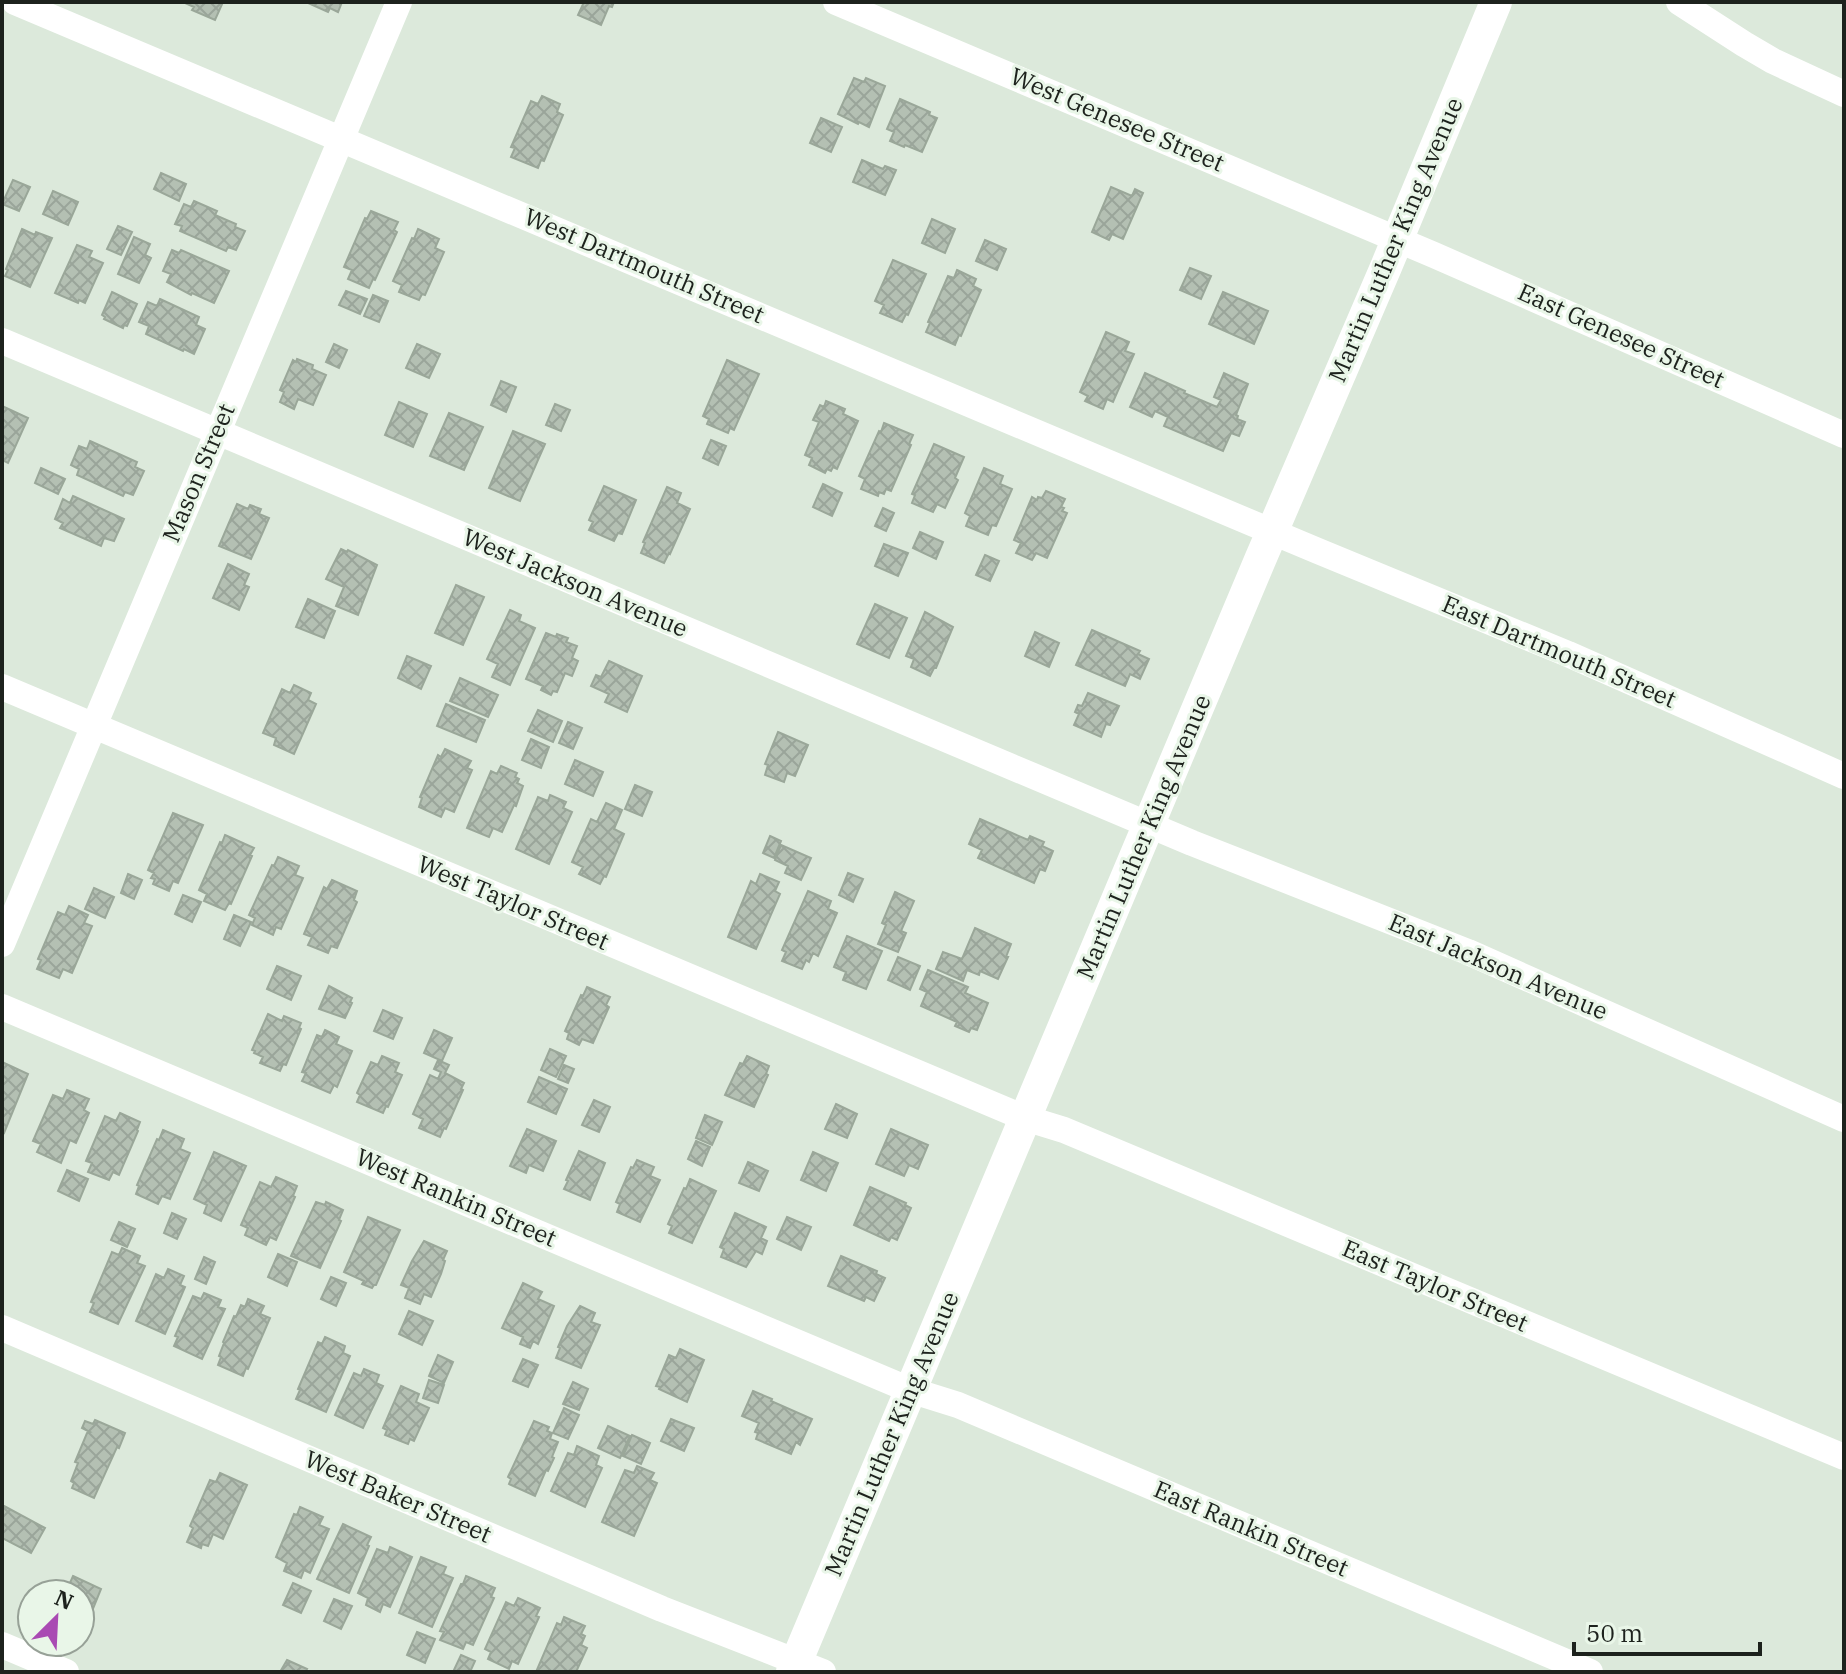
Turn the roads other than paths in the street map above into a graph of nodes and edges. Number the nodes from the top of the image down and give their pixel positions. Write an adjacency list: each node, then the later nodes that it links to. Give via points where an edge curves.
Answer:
1 (15, 2): 7 (street, West Dartmouth Street)
2 (399, 2): 7 (street, Mason Street)
3 (836, 2): 8 (street, West Genesee Street)
4 (1496, 2): 8 (street, Martin Luther King Avenue)
5 (1679, 2): 6 (street, via 1773,61)
6 (1844, 94)
7 (341, 139): 10 (street, Mason Street); 12 (street, West Dartmouth Street)
8 (1397, 239): 11 (street, East Genesee Street); 12 (street, Martin Luther King Avenue)
9 (2, 341): 10 (street, West Jackson Avenue)
10 (217, 432): 14 (street, Mason Street); 16 (street, West Jackson Avenue)
11 (1844, 435)
12 (1273, 532): 15 (street, East Dartmouth Street); 16 (street, Martin Luther King Avenue)
13 (2, 687): 14 (street, West Taylor Street)
14 (93, 726): 17 (street, Mason Street); 19 (street, West Taylor Street)
15 (1844, 776)
16 (1149, 824): 19 (street, Martin Luther King Avenue); 20 (street, East Jackson Avenue, via 1468,952)
17 (2, 944)
18 (2, 1007): 22 (street, West Rankin Street)
19 (1025, 1118): 22 (street, Martin Luther King Avenue); 23 (street, East Taylor Street)
20 (1844, 1119)
21 (2, 1328): 25 (street, West Baker Street)
22 (910, 1390): 25 (street, Martin Luther King Avenue); 27 (street, East Rankin Street, via 958,1405)
23 (1844, 1457)
24 (2, 1645): 26 (street)
25 (803, 1669)
26 (66, 1672)
27 (1590, 1672)

